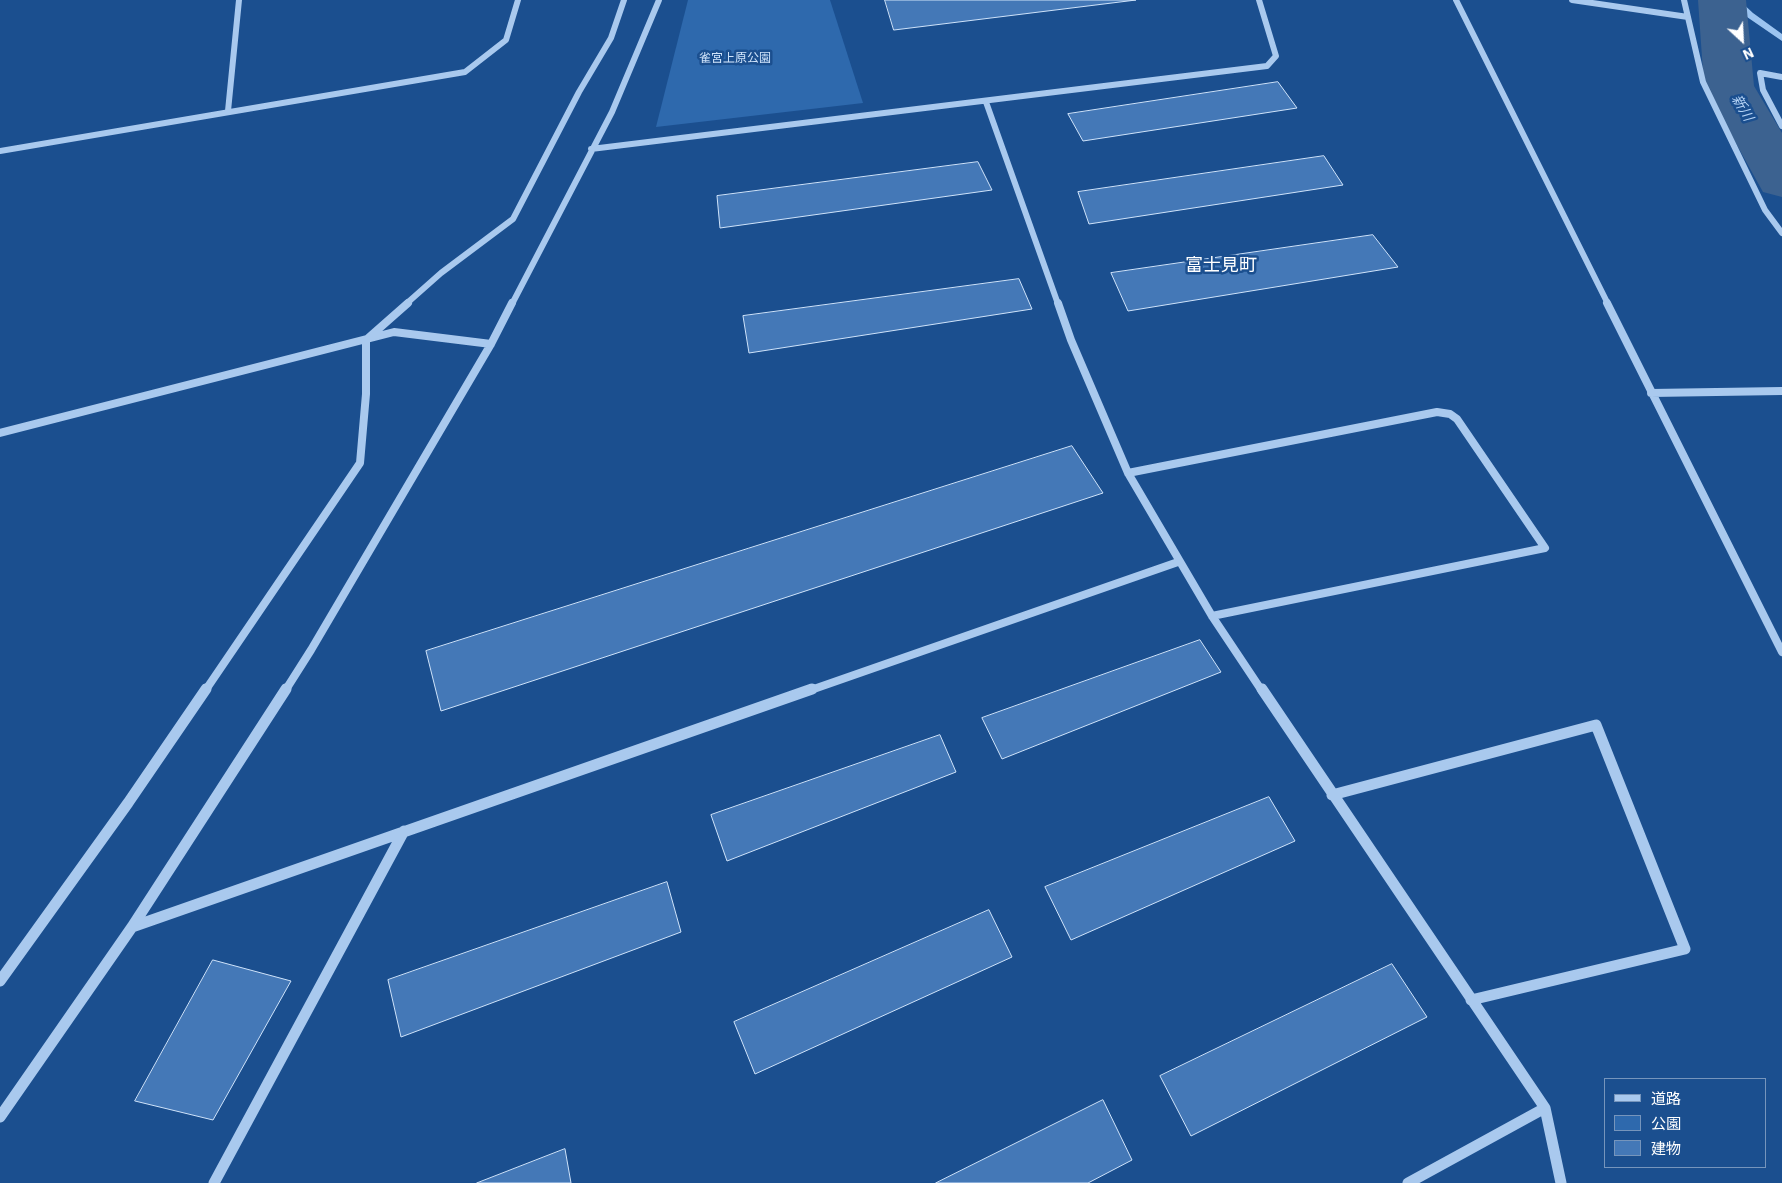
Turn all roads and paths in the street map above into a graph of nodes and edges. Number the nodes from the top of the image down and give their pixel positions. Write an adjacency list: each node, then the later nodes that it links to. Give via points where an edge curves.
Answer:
1 (239, 0): 12 (street)
2 (518, 0): 12 (street, via 506,40 465,72)
3 (624, 0): 17 (street, via 611,38 513,218 442,273)
4 (659, 0): 14 (street, via 612,112)
5 (1259, 0): 11 (street, via 1276,56 1268,66)
6 (1456, 0): 20 (street)
7 (1572, 0): 9 (street)
8 (1684, 0): 9 (street)
9 (1688, 17): 16 (street, via 1703,82 1766,210)
10 (1782, 77): 13 (street, via 1760,73 1763,90)
11 (986, 102): 14 (street); 22 (street, via 1071,340)
12 (228, 111): 15 (street)
13 (1782, 126)
14 (591, 149): 18 (street)
15 (0, 152)
16 (1782, 233)
17 (366, 340): 18 (street, via 394,332); 21 (street); 29 (street, via 366,394 360,464 128,803)
18 (491, 344): 28 (street, via 311,650)
19 (1782, 391): 20 (street)
20 (1651, 393): 25 (street)
21 (0, 433)
22 (1128, 473): 23 (street); 24 (street, via 1437,412 1450,414 1457,419 1545,548)
23 (1178, 562): 24 (street); 27 (street)
24 (1212, 616): 26 (street)
25 (1782, 652)
26 (1332, 795): 30 (street); 30 (street, via 1596,725 1685,949)
27 (404, 831): 28 (street); 33 (street)
28 (132, 927): 32 (street)
29 (0, 981)
30 (1471, 1000): 31 (street)
31 (1545, 1108): 34 (street); 35 (street)
32 (0, 1118)
33 (214, 1183)
34 (1408, 1183)
35 (1561, 1183)

